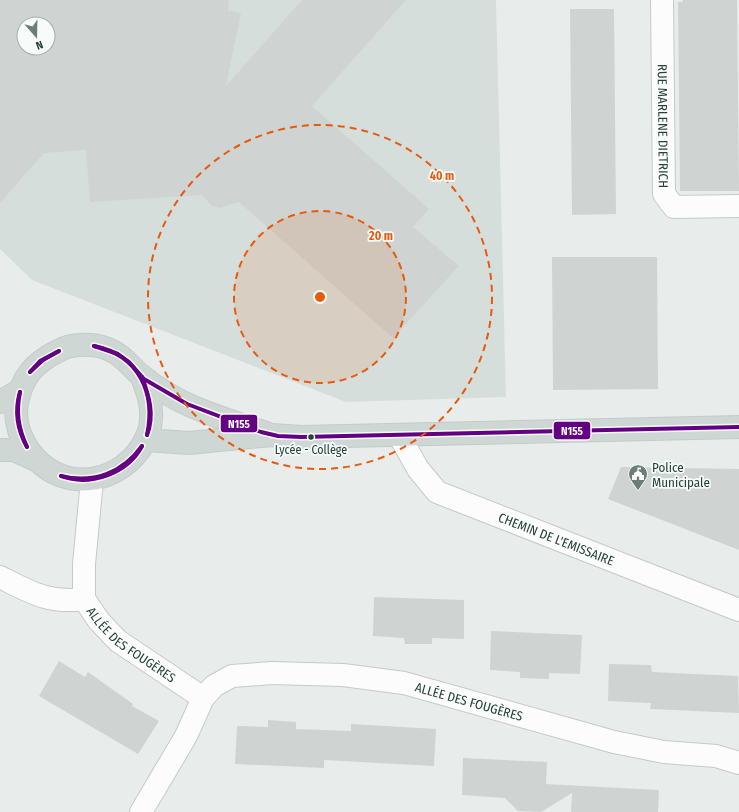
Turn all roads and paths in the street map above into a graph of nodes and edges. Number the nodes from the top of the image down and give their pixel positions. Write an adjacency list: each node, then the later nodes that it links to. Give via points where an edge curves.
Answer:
1 (662, 0): 2 (street, RUE MARLENE DIETRICH, via 664,194 674,207)
2 (739, 206)
3 (142, 377): 4 (main road, via 127,360 107,349 85,345 62,349 42,360 26,377); 7 (main road, via 163,392 192,407); 9 (main road, via 150,398 152,419)
4 (20, 392): 5 (main road); 11 (main road, via 16,410 18,428 24,445)
5 (0, 402)
6 (739, 427): 8 (main road)
7 (272, 435): 8 (main road); 9 (main road, via 189,444)
8 (399, 435): 15 (street, CHEMIN DE L'EMISSAIRE, via 418,469 437,492)
9 (146, 440): 12 (main road, via 133,459 114,473)
10 (0, 450): 11 (main road, via 14,450)
11 (36, 460): 12 (main road, via 52,472 72,479)
12 (92, 480): 14 (street, ALLÉE DES FOUGÈRES, via 84,564)
13 (0, 578): 14 (street, via 38,596 66,601)
14 (84, 599): 16 (street, ALLÉE DES FOUGÈRES, via 99,621 118,641)
15 (739, 610)
16 (203, 698): 17 (street, ALLÉE DES FOUGÈRES, via 214,686 232,676 272,673 344,675 404,683 614,742 664,752 716,756); 18 (street, ALLÉE DES FOUGÈRES, via 186,736)
17 (739, 763)
18 (141, 812)

